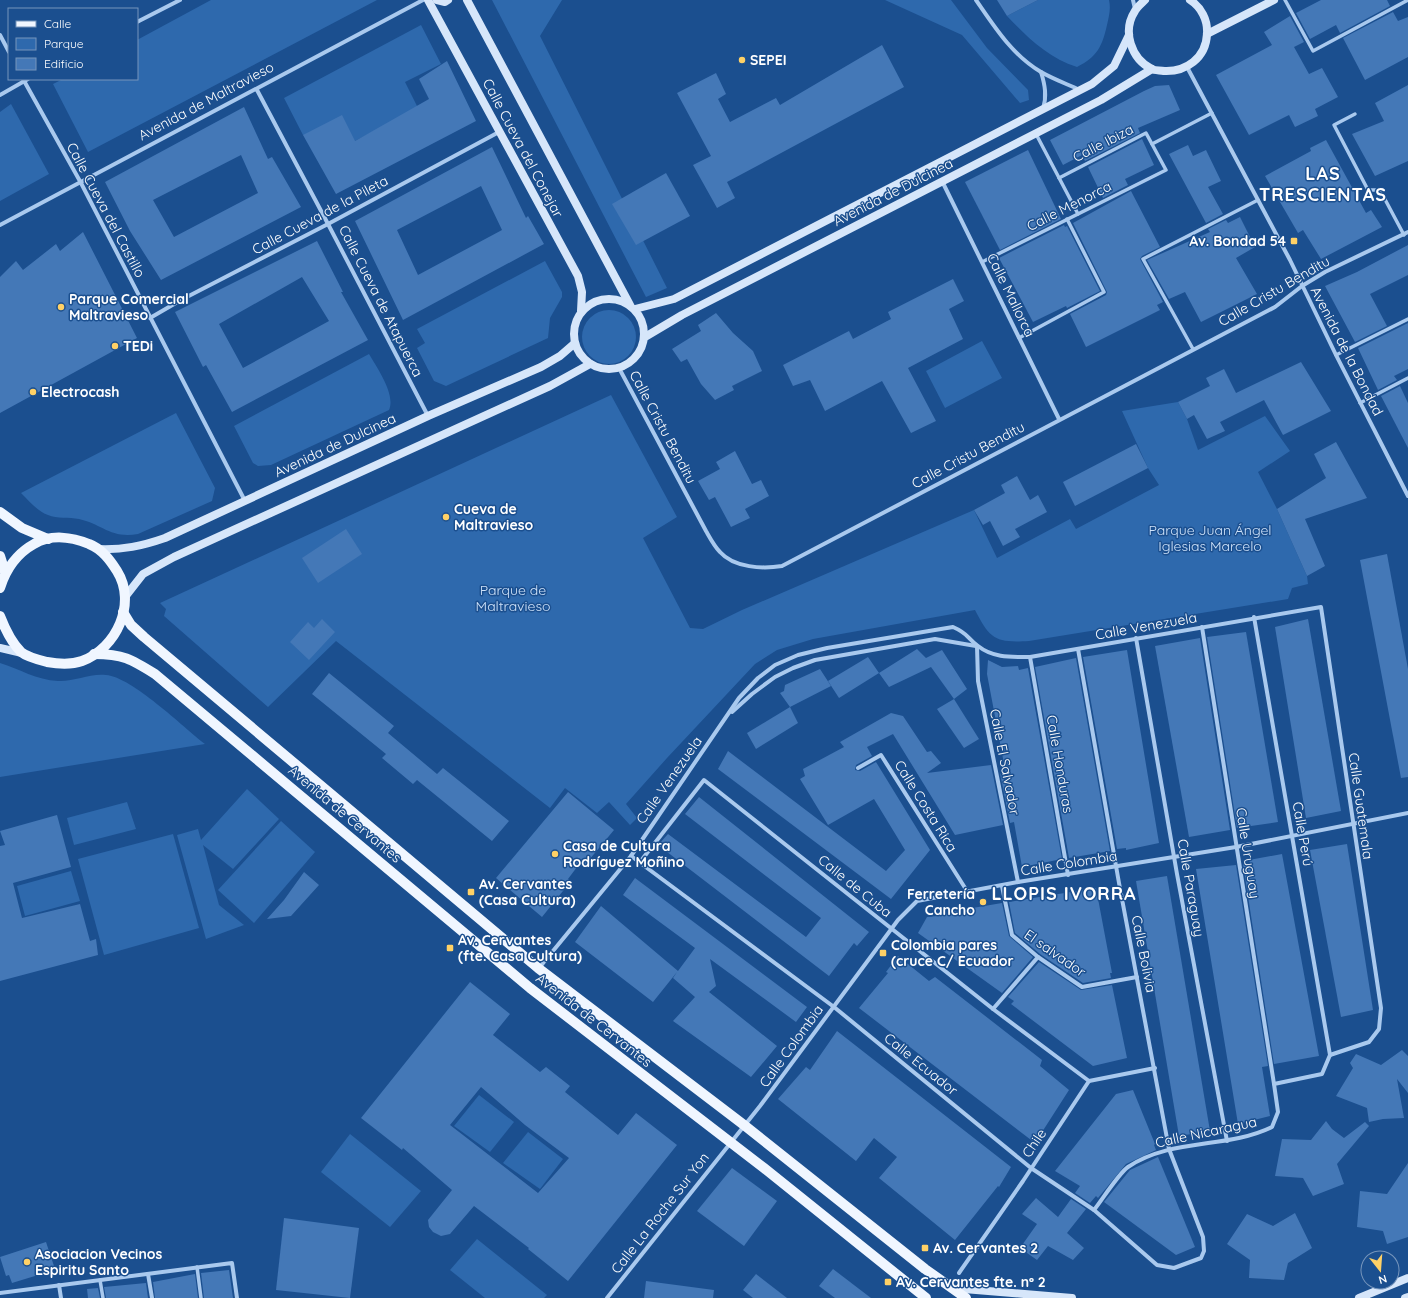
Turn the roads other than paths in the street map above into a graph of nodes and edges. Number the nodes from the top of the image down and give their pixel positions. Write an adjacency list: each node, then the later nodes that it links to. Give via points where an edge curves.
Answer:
1 (180, 0): 15 (street)
2 (423, 0): 24 (street, Avenida de Maltravieso)
3 (428, 0): 30 (main road, Calle Cueva del Conejar)
4 (437, 0): 5 (main road)
5 (448, 0)
6 (467, 0): 44 (main road, Calle Cueva del Conejar)
7 (976, 0): 22 (street, via 1005,42)
8 (1133, 0): 14 (street)
9 (1146, 0): 14 (main road)
10 (1190, 0): 16 (main road, via 1204,16)
11 (1274, 0): 16 (main road)
12 (1285, 0): 13 (street, via 1313,51)
13 (1408, 0)
14 (1135, 11): 18 (main road, via 1130,22)
15 (138, 21)
16 (1208, 34): 20 (main road, via 1203,51)
17 (0, 35): 19 (street)
18 (1129, 35): 21 (main road, via 1136,56); 25 (main road, Avenida de Dulcinea, via 1114,66 1092,84)
19 (8, 50)
20 (1187, 67): 21 (main road, via 1173,71); 28 (street, Avenida de la Bondad)
21 (1152, 69): 31 (main road, Avenida de Dulcinea, via 1101,100)
22 (1041, 72): 25 (street); 27 (street, via 1046,95)
23 (25, 80): 26 (street); 35 (street, Calle Cueva del Castillo)
24 (256, 90): 35 (street, Avenida de Maltravieso); 39 (street, Calle Cueva de Atapuerca)
25 (1080, 90): 27 (main road, Avenida de Dulcinea)
26 (0, 95)
27 (1043, 109): 44 (main road, Avenida de Dulcinea, via 674,299)
28 (1212, 113): 32 (street); 36 (street, Avenida de la Bondad)
29 (1355, 114): 41 (street, via 1334,125 1368,190 1380,190)
30 (499, 132): 39 (street, Calle Cueva de la Pileta); 45 (main road, Calle Cueva del Conejar, via 578,276 582,292)
31 (1036, 133): 33 (street); 34 (main road, Avenida de Dulcinea)
32 (1152, 144): 33 (street, Calle Ibiza, via 1146,133); 37 (street, Calle Menorca, via 1166,170)
33 (1059, 178): 37 (street)
34 (942, 181): 42 (street, Calle Mallorca); 48 (main road, Avenida de Dulcinea, via 682,315)
35 (81, 182): 40 (street, Avenida de Maltravieso); 46 (street, Calle Cueva del Castillo)
36 (1258, 200): 43 (street, Avenida de la Bondad); 51 (street, via 1143,259)
37 (1078, 214): 38 (street, Calle Menorca)
38 (1067, 219): 42 (street, Calle Menorca); 49 (street, via 1104,292)
39 (328, 224): 46 (street, Calle Cueva de la Pileta); 57 (street, Calle Cueva de Atapuerca)
40 (0, 225)
41 (1406, 234): 43 (street, Calle Cristu Benditu)
42 (982, 262): 49 (street, Calle Mallorca)
43 (1302, 286): 51 (street, Calle Cristu Benditu, via 1275,307); 52 (street, Avenida de la Bondad)
44 (633, 307): 45 (main road, via 624,301 607,298 594,302); 48 (main road, via 640,315)
45 (582, 311): 50 (main road, via 575,325)
46 (150, 318): 60 (street, Calle Cueva del Castillo)
47 (1408, 319): 52 (street)
48 (645, 337): 54 (main road, via 636,357)
49 (1019, 338): 58 (street, Calle Mallorca)
50 (575, 343): 53 (main road); 57 (main road, Avenida de Dulcinea, via 541,367)
51 (1193, 349): 58 (street, Calle Cristu Benditu)
52 (1336, 355): 56 (street, Avenida de la Bondad)
53 (590, 364): 54 (main road, via 601,368); 67 (main road, via 550,386 174,557 143,574)
54 (619, 368): 58 (street, Calle Cristu Benditu, via 706,531 720,553 743,566 782,566)
55 (1408, 378): 56 (street)
56 (1360, 403): 59 (street, Avenida de la Bondad)
57 (428, 416): 60 (main road, Avenida de Dulcinea)
58 (1059, 419)
59 (1408, 496)
60 (245, 501): 63 (main road, Avenida de Dulcinea, via 165,538 139,547)
61 (0, 512): 62 (main road, via 22,528)
62 (48, 539): 63 (main road, via 75,538); 65 (main road, via 35,543 17,555)
63 (98, 549): 67 (main road, via 110,559 121,577)
64 (0, 556): 65 (main road)
65 (4, 572): 66 (main road)
66 (0, 588)
67 (125, 597): 69 (main road)
68 (1321, 607): 71 (street, Calle Venezuela); 83 (street, Calle Guatemala)
69 (124, 612): 78 (main road, via 114,636); 96 (main road, Avenida de Cervantes, via 131,625 144,637)
70 (0, 616): 77 (main road, via 7,634)
71 (1254, 617): 72 (street, Calle Venezuela); 84 (street, Calle Perú)
72 (1202, 627): 73 (street, Calle Venezuela); 85 (street, Calle Uruguay)
73 (1136, 638): 76 (street, Calle Venezuela); 87 (street, Calle Paraguay)
74 (977, 646): 79 (street, Calle Venezuela, via 988,653 1005,657); 80 (street, Calle Venezuela, via 935,639 815,660 775,677); 80 (street, Calle Venezuela, via 965,632 953,627 798,655 775,665 758,678 739,698); 91 (street, Calle El Salvador, via 978,681)
75 (0, 648): 77 (main road)
76 (1078, 649): 79 (street, Calle Venezuela); 89 (street, Calle Bolivia)
77 (22, 653): 78 (main road, via 61,664 82,661)
78 (94, 654): 106 (main road, Avenida de Cervantes, via 114,654 133,660 155,674 530,988)
79 (1030, 657): 90 (street, Calle Honduras)
80 (727, 717): 86 (street, Calle Venezuela)
81 (858, 768): 93 (street, Calle Costa Rica, via 881,755)
82 (1408, 813): 83 (street, Calle Colombia)
83 (1354, 825): 84 (street, Calle Colombia); 100 (street, Calle Guatemala, via 1381,1008 1379,1029 1369,1042)
84 (1292, 836): 85 (street, Calle Colombia); 100 (street, Calle Perú)
85 (1236, 847): 87 (street, Calle Colombia); 103 (street, Calle Uruguay)
86 (631, 856): 88 (street, Calle Ecuador); 96 (street, Calle Venezuela)
87 (1174, 858): 89 (street, Calle Colombia); 105 (street, Calle Paraguay)
88 (640, 862): 94 (street, Calle de Cuba, via 704,780); 98 (street, Calle Ecuador)
89 (1116, 867): 90 (street, Calle Colombia); 97 (street, Calle Bolivia)
90 (1068, 876): 91 (street, Calle Colombia)
91 (1018, 882): 92 (street, Calle Colombia)
92 (1002, 886): 93 (street, Calle Colombia); 95 (street, El salvador, via 1012,935)
93 (967, 891): 94 (street, Calle Colombia, via 917,901)
94 (891, 929): 98 (street, Calle Colombia); 99 (street, Calle de Cuba)
95 (1038, 957): 97 (street, El salvador, via 1082,987); 99 (street)
96 (538, 968): 104 (main road, Avenida de Cervantes)
97 (1137, 977): 101 (street, Calle Bolivia)
98 (834, 1006): 104 (street, Calle Colombia); 108 (street, Calle Ecuador)
99 (993, 1009): 102 (street, Calle de Cuba)
100 (1330, 1055): 103 (street, via 1322,1074)
101 (1155, 1068): 102 (street); 107 (street, Calle Bolivia)
102 (1089, 1081): 108 (street, Chile)
103 (1274, 1084): 105 (street, Calle Nicaragua, via 1278,1112 1272,1127 1257,1134)
104 (744, 1125): 106 (street, Calle Colombia); 117 (main road, Avenida de Cervantes)
105 (1227, 1141): 107 (street, Calle Nicaragua)
106 (731, 1143): 125 (street, Calle La Roche Sur Yon); 126 (main road, Avenida de Cervantes)
107 (1169, 1149): 109 (street, Calle Nicaragua, via 1127,1167); 110 (street, Calle Bolivia, via 1203,1237 1204,1251)
108 (1031, 1168): 109 (street, Calle Ecuador); 112 (street, Chile)
109 (1094, 1210): 110 (street, Calle Ecuador, via 1156,1265 1174,1268)
110 (1201, 1258)
111 (197, 1268): 113 (street); 123 (street); 124 (street, via 232,1263)
112 (959, 1273)
113 (148, 1274): 115 (street); 122 (street)
114 (1408, 1278): 129 (main road)
115 (100, 1280): 116 (street); 121 (street)
116 (59, 1285): 118 (street); 120 (street)
117 (952, 1288): 127 (main road, Avenida de Cervantes); 128 (main road)
118 (0, 1293)
119 (1408, 1297): 130 (main road)
120 (60, 1298)
121 (103, 1298)
122 (152, 1298)
123 (201, 1298)
124 (237, 1298)
125 (607, 1298)
126 (926, 1298)
127 (966, 1298)
128 (1072, 1298)
129 (1358, 1298)
130 (1405, 1298)

